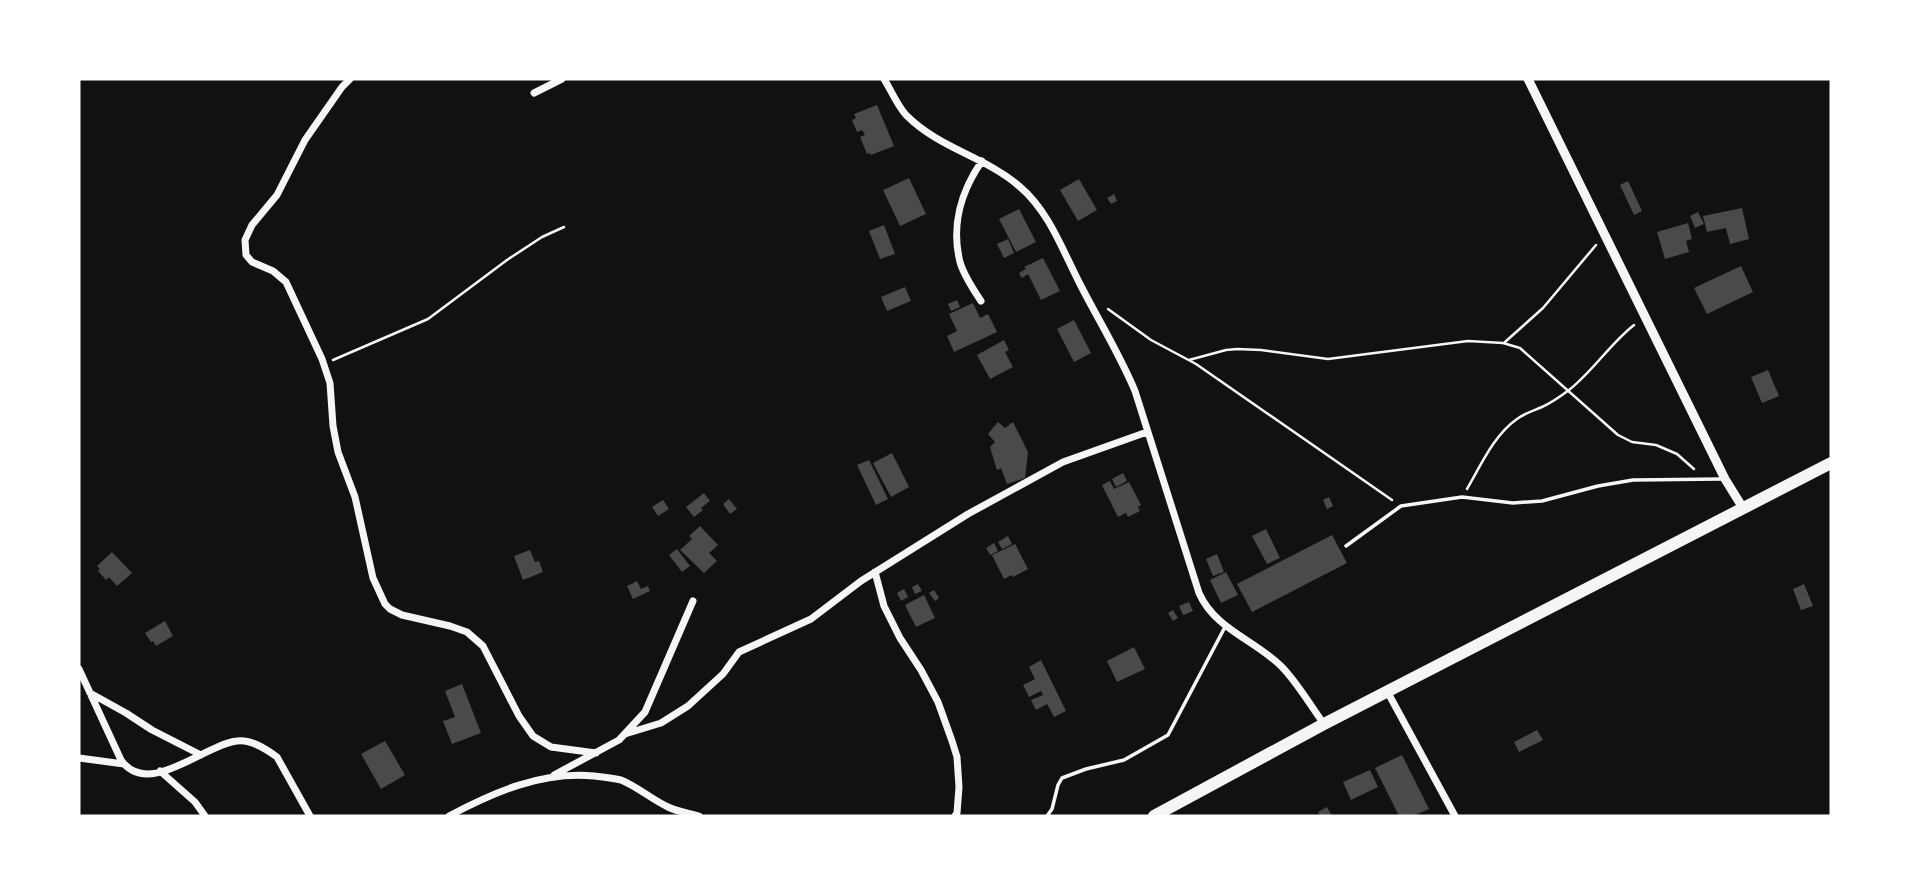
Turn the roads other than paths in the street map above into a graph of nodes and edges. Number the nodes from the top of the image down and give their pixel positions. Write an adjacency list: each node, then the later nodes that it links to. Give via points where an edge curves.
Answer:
1 (350, 79): 21 (street, via 305,141 277,195 252,225 245,240 246,255 286,282 323,363 330,383 338,452 355,497 373,578 385,604 402,615 467,632 483,646 533,736 551,747)
2 (562, 79): 5 (street)
3 (884, 79): 6 (street, via 904,113 924,131)
4 (1528, 79): 10 (street)
5 (534, 93)
6 (982, 161): 7 (street, via 963,197 957,223 961,263); 8 (street, via 1020,186 1048,220 1127,371)
7 (981, 301)
8 (1147, 432): 13 (street, via 1063,461); 15 (street, via 1199,593 1211,614)
9 (1831, 463): 11 (highway)
10 (1725, 479): 11 (street); 12 (lane, via 1633,480 1542,501 1462,498 1401,506)
11 (1742, 508): 17 (highway)
12 (1346, 546)
13 (875, 572): 20 (street, via 811,619 739,652 688,706 661,723); 31 (street, via 884,606 938,702 952,741 959,787)
14 (692, 601): 20 (street, via 645,712)
15 (1225, 626): 19 (street, via 1283,667); 32 (lane, via 1168,734 1124,760 1062,778)
16 (79, 669): 18 (street)
17 (1387, 691): 19 (highway); 34 (street)
18 (89, 693): 22 (street); 24 (street)
19 (1324, 724): 33 (highway)
20 (625, 734): 21 (street)
21 (596, 753): 26 (street)
22 (201, 755): 25 (street); 28 (street, via 238,740 268,751 277,757)
23 (79, 758): 24 (street)
24 (124, 764): 25 (street, via 143,773)
25 (160, 771): 27 (street)
26 (550, 777): 29 (street, via 506,790); 30 (street, via 617,779 666,807)
27 (205, 816)
28 (310, 816)
29 (449, 816)
30 (699, 816)
31 (955, 816)
32 (1047, 816)
33 (1154, 816)
34 (1455, 816)

